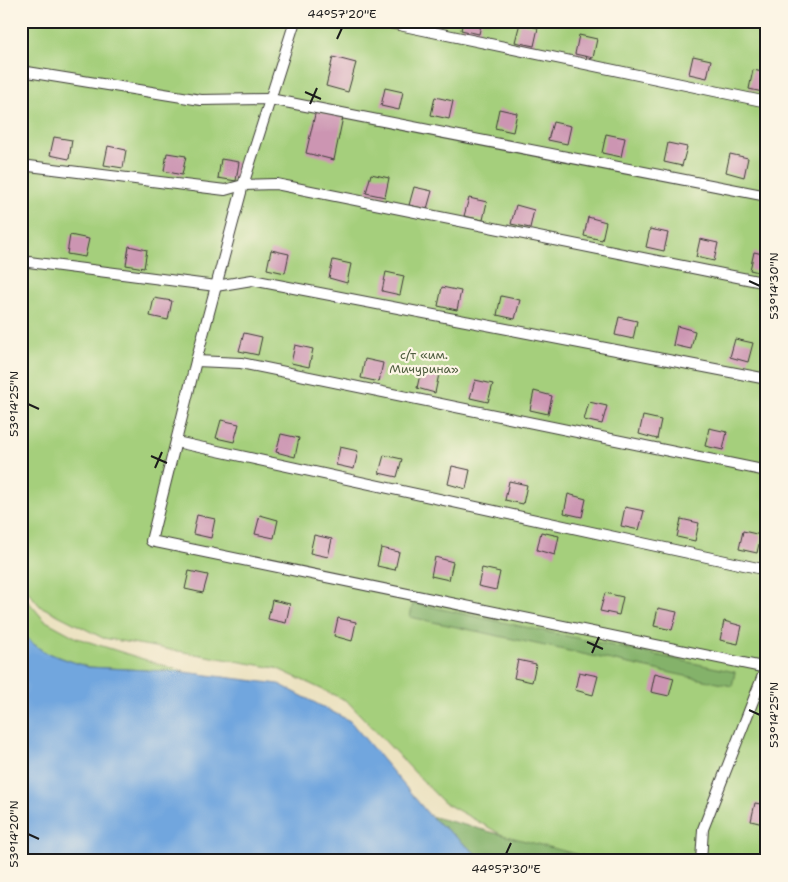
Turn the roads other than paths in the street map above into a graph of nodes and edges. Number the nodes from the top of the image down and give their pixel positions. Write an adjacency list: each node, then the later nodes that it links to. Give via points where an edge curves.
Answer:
1 (295, 21): 4 (lane)
2 (380, 21): 5 (lane)
3 (21, 71): 4 (lane, via 202,100)
4 (270, 99): 7 (lane); 8 (lane)
5 (767, 102)
6 (21, 165): 7 (lane, via 225,190)
7 (243, 185): 10 (lane, via 276,184); 11 (lane)
8 (767, 196)
9 (21, 261): 11 (lane)
10 (767, 283)
11 (216, 286): 12 (lane); 13 (lane, via 252,280)
12 (196, 361): 14 (lane); 15 (lane, via 240,363)
13 (767, 379)
14 (176, 442): 16 (lane); 17 (lane, via 151,542)
15 (767, 471)
16 (767, 570)
17 (766, 667): 18 (lane, via 703,829)
18 (701, 861)

